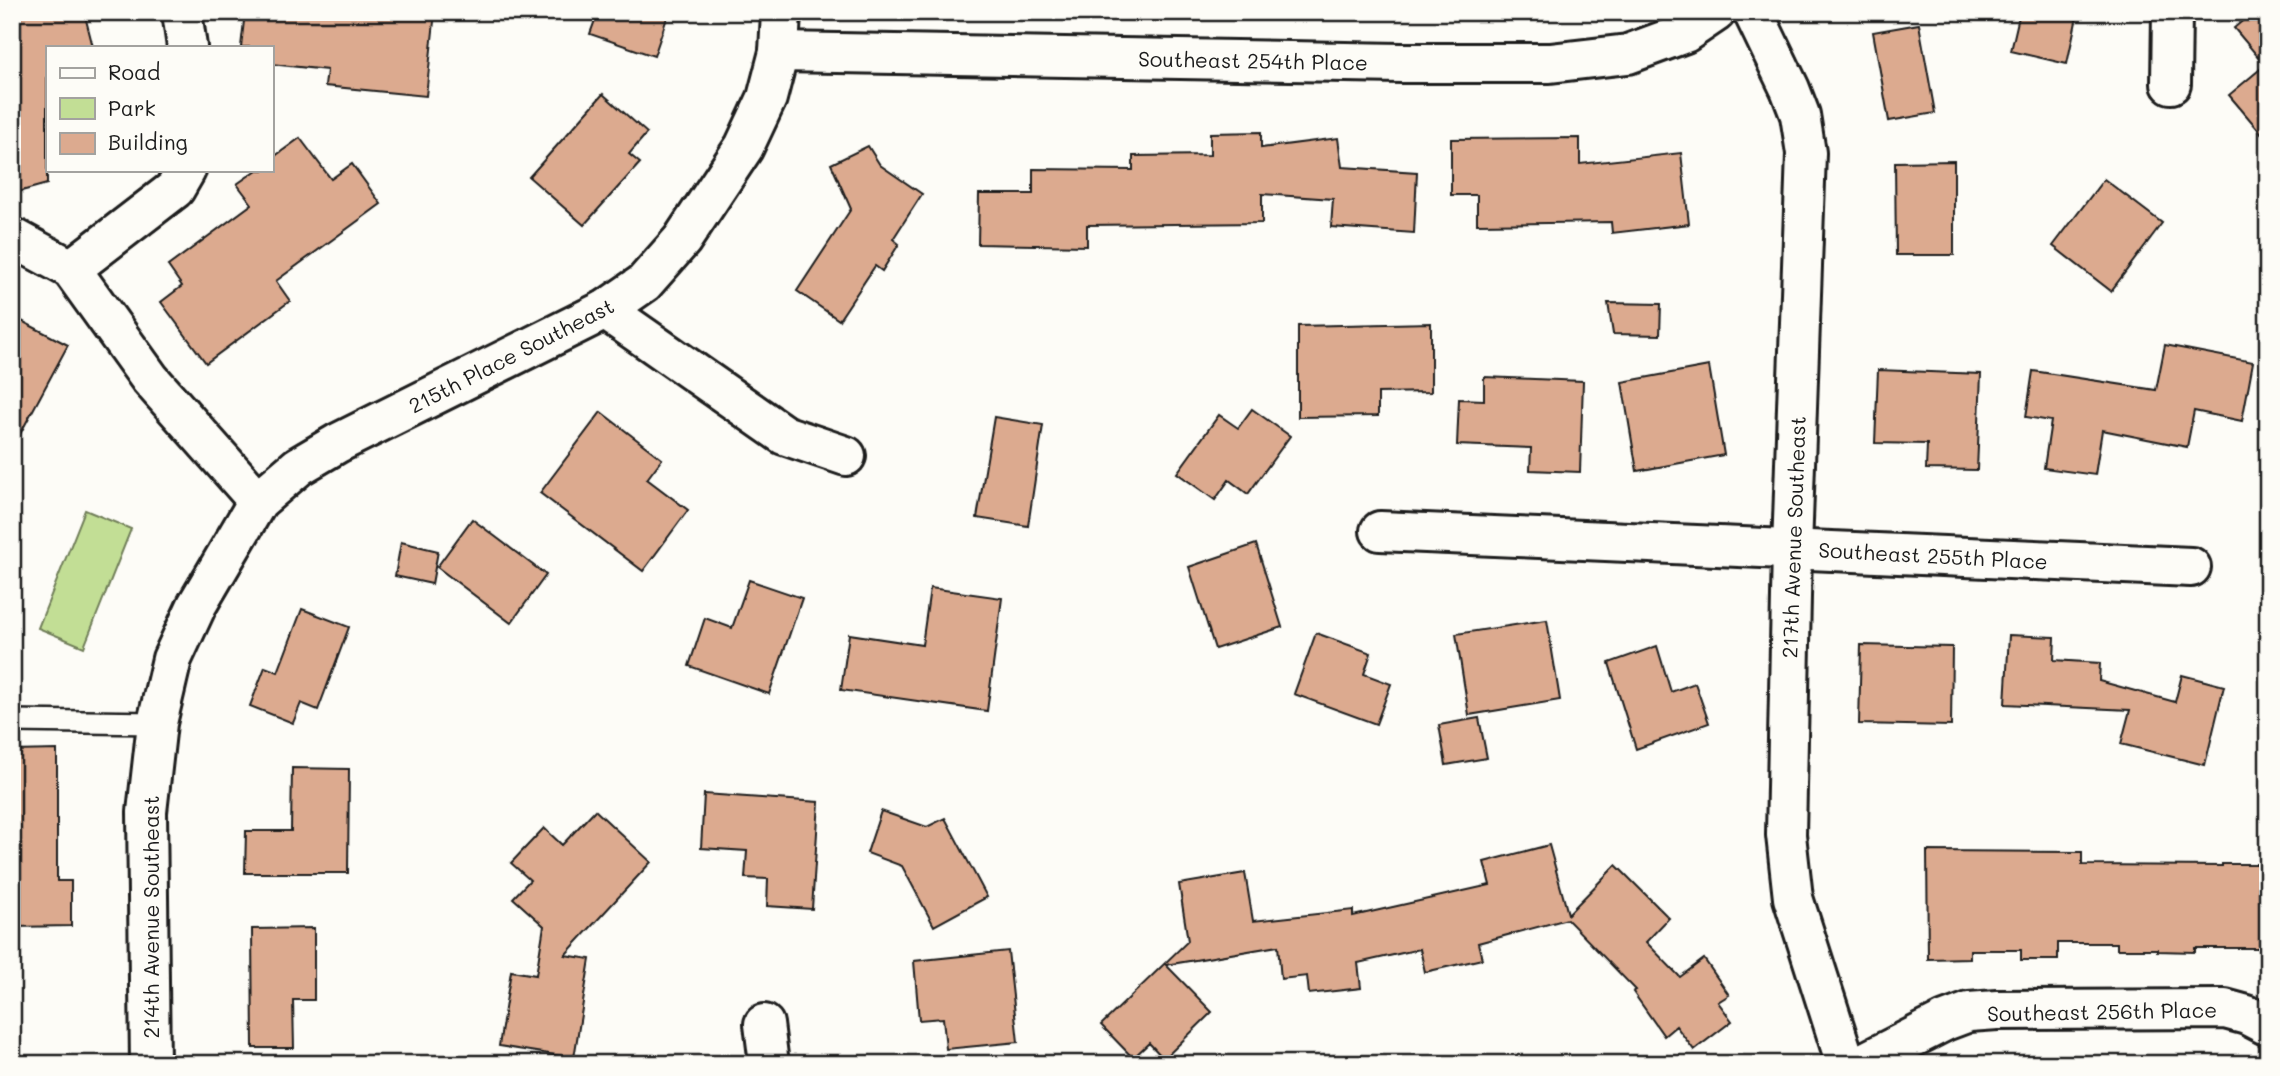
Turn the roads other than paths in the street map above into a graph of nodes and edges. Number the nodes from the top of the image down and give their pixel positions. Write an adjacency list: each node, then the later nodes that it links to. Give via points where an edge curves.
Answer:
1 (182, 12): 6 (street)
2 (781, 12): 7 (street, 215th Place Southeast)
3 (1716, 12): 7 (street, Southeast 254th Place, via 1685,33 1628,54 1550,63)
4 (1753, 12): 16 (street, 217th Avenue Southeast, via 1800,115 1806,153)
5 (2172, 12): 8 (street)
6 (187, 46)
7 (779, 52): 12 (street, 215th Place Southeast, via 767,98 744,147 682,240 644,283)
8 (2171, 84)
9 (185, 172): 11 (street, via 174,189)
10 (12, 237): 11 (street)
11 (71, 269): 14 (street, via 150,379)
12 (605, 310): 13 (street, via 784,435); 14 (street, 215th Place Southeast, via 338,443)
13 (846, 456)
14 (258, 501): 19 (street, 214th Avenue Southeast, via 197,605 172,659)
15 (1380, 531): 16 (street, Southeast 255th Place)
16 (1792, 549): 17 (street, Southeast 255th Place); 24 (street, 217th Avenue Southeast, via 1786,835 1793,898)
17 (2191, 567)
18 (12, 721): 19 (lane)
19 (157, 723): 22 (street, 214th Avenue Southeast, via 147,812)
20 (764, 1024): 23 (street)
21 (2268, 1026): 25 (street, Southeast 256th Place, via 2225,1009 1997,1010 1945,1021)
22 (150, 1064)
23 (769, 1064)
24 (1846, 1064)
25 (1861, 1064)

